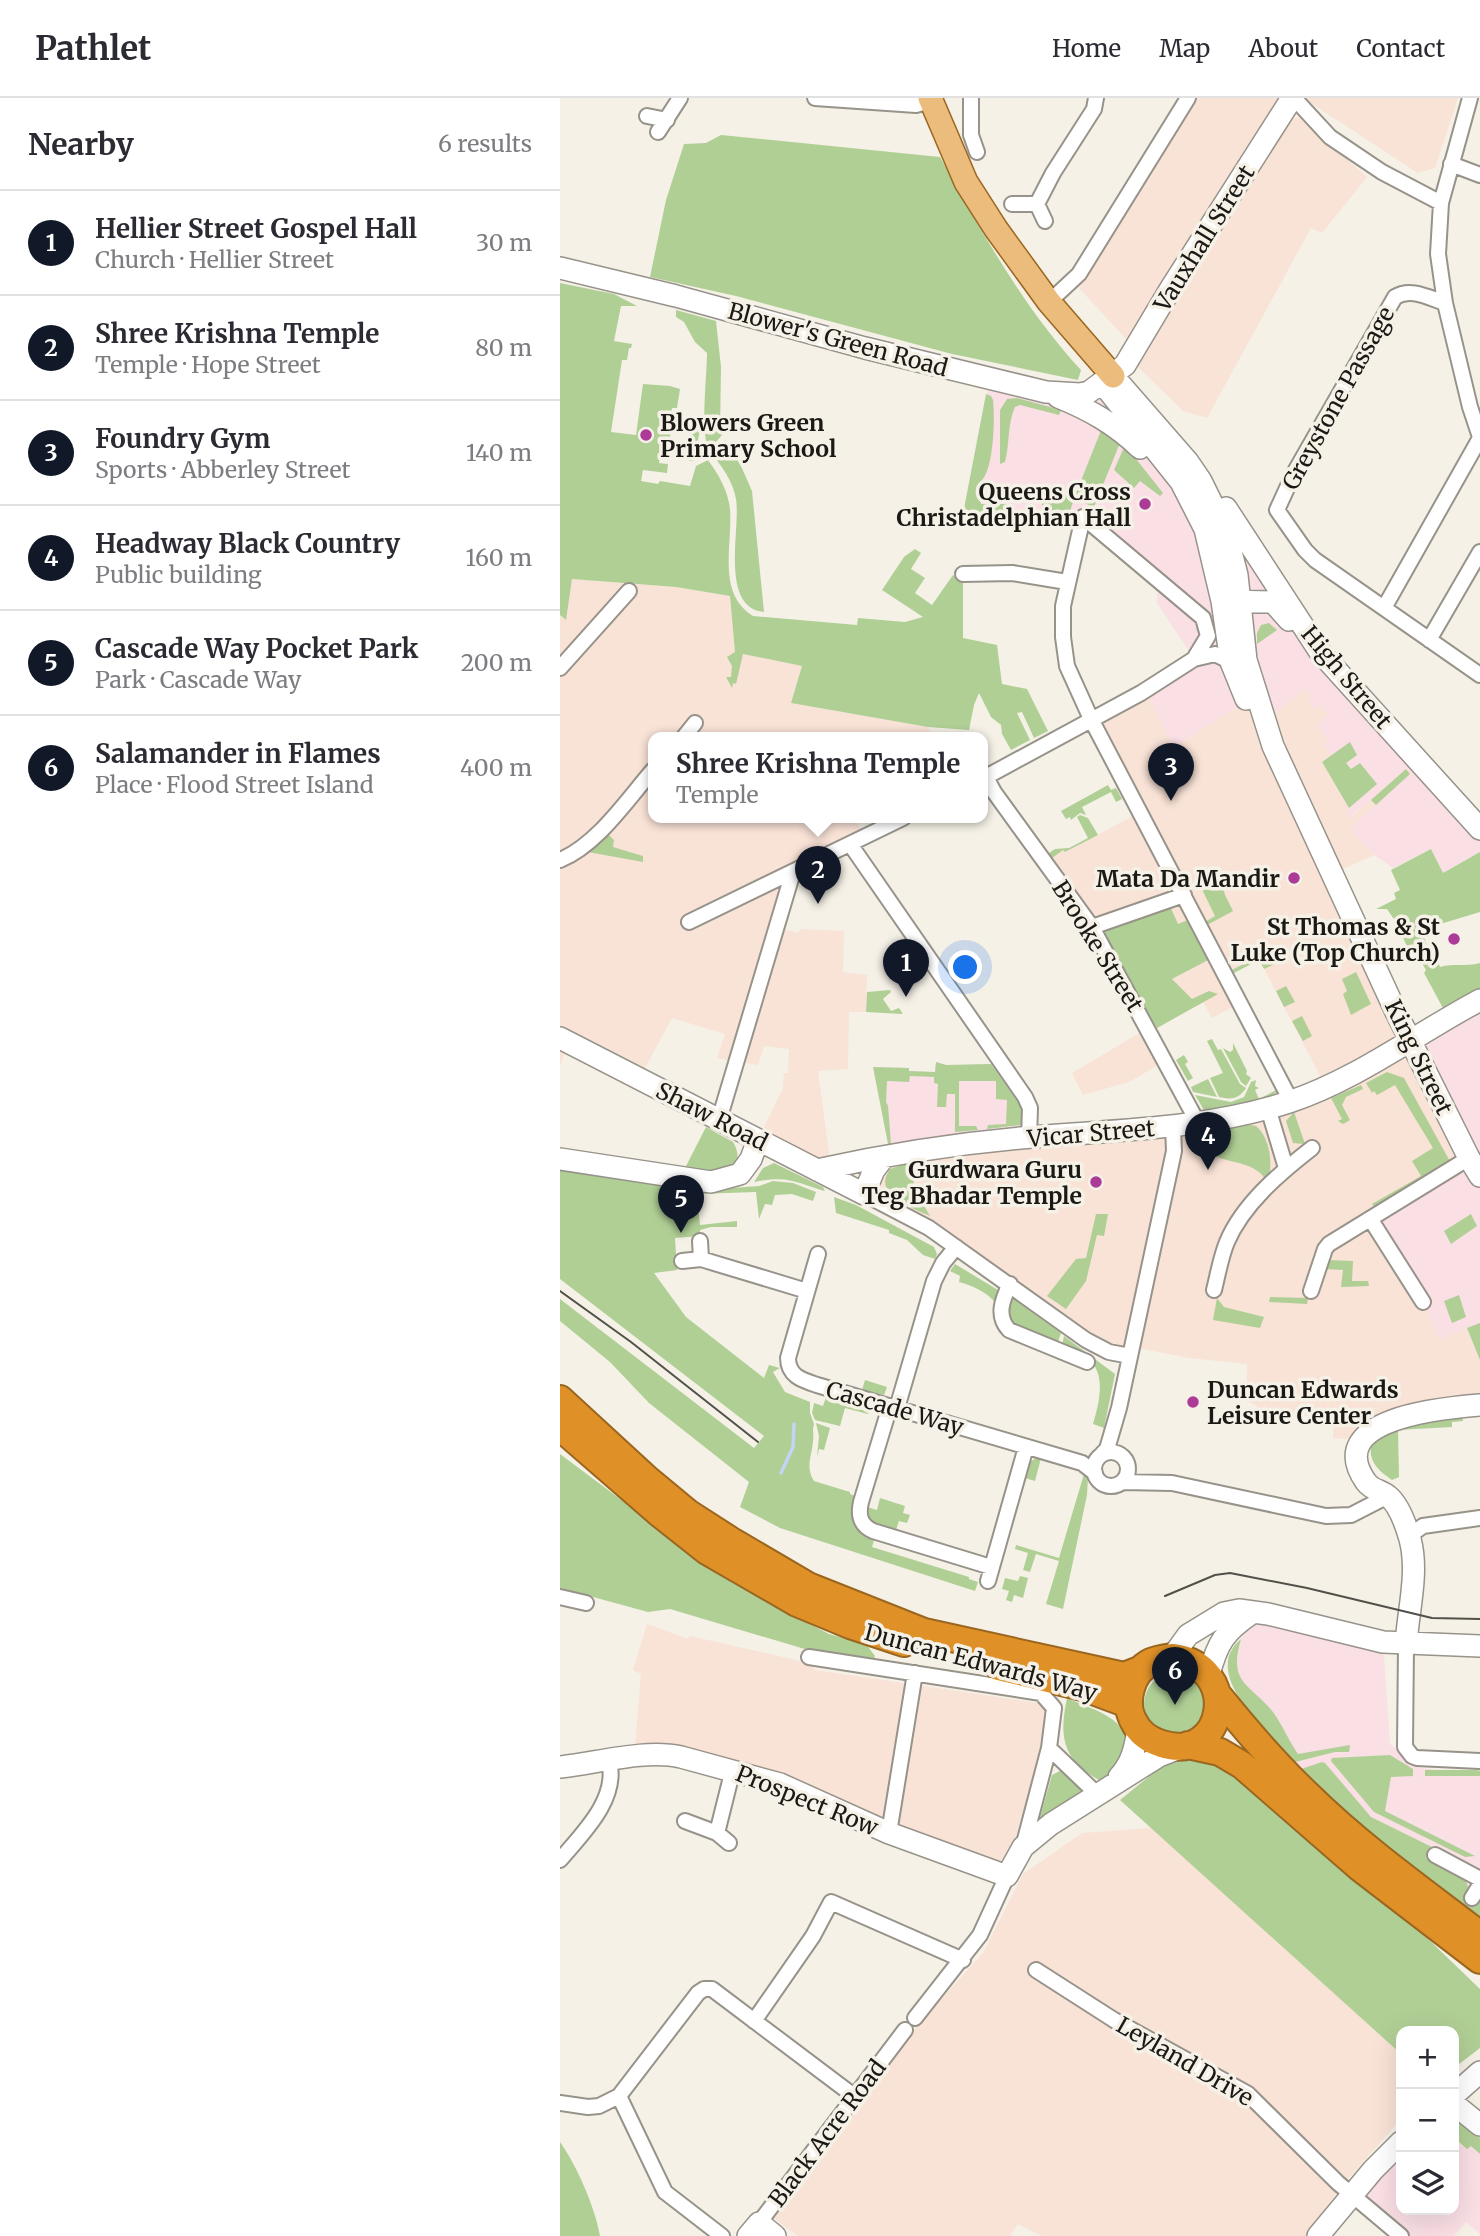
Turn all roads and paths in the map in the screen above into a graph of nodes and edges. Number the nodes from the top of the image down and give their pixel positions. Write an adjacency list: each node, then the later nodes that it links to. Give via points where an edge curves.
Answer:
1 (680, 98): 9 (street, via 662,126)
2 (816, 98): 8 (street, via 916,105)
3 (971, 98): 10 (street, via 971,135)
4 (1096, 98): 15 (street, via 1094,109)
5 (1188, 98): 18 (street, via 1079,274)
6 (1293, 98): 13 (street, via 1330,137 1382,172); 20 (street, Vauxhall Street, via 1125,365)
7 (1470, 98): 11 (street)
8 (931, 99): 18 (main road, via 966,182)
9 (647, 116)
10 (977, 152)
11 (1451, 164): 12 (street); 13 (street)
12 (1480, 175)
13 (1441, 203): 19 (street, via 1438,254)
14 (1012, 204): 15 (street)
15 (1037, 204): 16 (street)
16 (1045, 221)
17 (560, 268): 21 (street, Blower's Green Road)
18 (1049, 302): 20 (main road, via 1068,339)
19 (1445, 303): 22 (street); 31 (street, Greystone Passage, via 1412,292 1395,297 1277,510 1305,550)
20 (1108, 380): 21 (street, Blower's Green Road, via 1080,394); 24 (street); 25 (street, via 1173,443)
21 (1046, 392): 24 (street, via 1103,418)
22 (1475, 406): 23 (street)
23 (1480, 438): 31 (street)
24 (1172, 471): 30 (street, via 1205,529)
25 (1201, 481): 30 (street, via 1226,532 1237,575); 33 (street, High Street, via 1225,507)
26 (1480, 552): 32 (street)
27 (964, 574): 28 (street, via 1012,573)
28 (1067, 582): 34 (street, via 1083,517 1203,618 1208,636); 38 (street, via 1062,606 1067,666)
29 (629, 591): 36 (street)
30 (1231, 602): 33 (street, via 1273,602); 35 (street, King Street); 41 (street, King Street)
31 (1384, 608): 32 (street)
32 (1429, 640): 37 (street)
33 (1320, 652): 46 (street, High Street)
34 (1194, 659): 35 (street, via 1214,654); 38 (street)
35 (1231, 662): 41 (street, King Street, via 1255,720)
36 (560, 668)
37 (1480, 675)
38 (1091, 719): 42 (street); 50 (street)
39 (695, 723): 40 (street)
40 (687, 732)
41 (1273, 746): 55 (street, King Street)
42 (988, 776)
43 (648, 777): 48 (street, via 589,843)
44 (988, 784): 52 (street, Brooke Street)
45 (893, 823): 47 (street)
46 (1480, 829)
47 (850, 844): 49 (street); 61 (street, via 1026,1097)
48 (560, 860)
49 (793, 872): 51 (street); 58 (street)
50 (1184, 895): 52 (street); 56 (street)
51 (689, 922)
52 (1092, 927): 59 (street, Brooke Street)
53 (1480, 1000): 55 (street, Vicar Street)
54 (560, 1038): 58 (street, Shaw Road)
55 (1410, 1042): 56 (street, Vicar Street, via 1360,1071); 66 (street, King Street)
56 (1291, 1101): 57 (street, Vicar Street)
57 (1268, 1108): 59 (street, Vicar Street); 67 (street)
58 (719, 1120): 62 (street, Shaw Road)
59 (1198, 1123): 60 (street, Vicar Street)
60 (1173, 1126): 61 (street, Vicar Street); 81 (street, via 1174,1151)
61 (1029, 1138): 64 (street, Vicar Street)
62 (758, 1140): 65 (street, via 740,1174 724,1181); 68 (street, Shaw Road)
63 (1312, 1148): 67 (street)
64 (884, 1157): 68 (street, Vicar Street); 69 (street)
65 (560, 1159)
66 (1474, 1167): 70 (street)
67 (1286, 1168): 77 (street, via 1240,1218 1226,1243)
68 (817, 1170): 69 (street, Shaw Road)
69 (864, 1194): 72 (street)
70 (1371, 1220): 79 (street, via 1325,1249); 80 (street)
71 (699, 1241): 74 (street)
72 (956, 1247): 76 (street); 85 (street, via 934,1281)
73 (818, 1254): 78 (street, Cascade Way)
74 (701, 1259): 75 (street); 78 (street)
75 (682, 1261)
76 (1010, 1284): 81 (street, via 1086,1340); 82 (street, via 1001,1315 1009,1330)
77 (1214, 1290)
78 (807, 1291): 85 (street, Cascade Way, via 788,1358 795,1376)
79 (1311, 1292)
80 (1423, 1302)
81 (1130, 1356): 86 (street)
82 (1087, 1362)
83 (560, 1399): 103 (highway, Duncan Edwards Way, via 688,1513 808,1586 924,1632 1124,1676)
84 (1480, 1405): 93 (street, via 1421,1412 1379,1426 1365,1437 1357,1458 1360,1469 1372,1489)
85 (893, 1407): 88 (street, Cascade Way); 88 (street, via 860,1503 860,1520 873,1531 989,1574)
86 (1119, 1408): 89 (street); 90 (street, via 1110,1442)
87 (560, 1427): 106 (highway, Duncan Edwards Way, via 707,1551 797,1603 924,1650 1082,1687)
88 (1026, 1447): 90 (street, Cascade Way, via 1082,1463)
89 (1124, 1458): 90 (street, via 1114,1452); 91 (street, via 1129,1470); 92 (street)
90 (1098, 1462): 91 (street, via 1100,1482 1115,1486)
91 (1123, 1482): 92 (street)
92 (1172, 1483): 93 (street, via 1326,1516 1351,1515)
93 (1388, 1496): 95 (street)
94 (1480, 1518): 95 (street, via 1423,1526)
95 (1409, 1536): 99 (street, via 1413,1565)
96 (560, 1599): 97 (street)
97 (586, 1603)
98 (1252, 1613): 99 (street); 102 (street, via 1239,1610 1209,1620 1188,1634); 105 (street, via 1228,1630 1215,1651)
99 (1406, 1645): 100 (street); 111 (street, via 1405,1747 1417,1758)
100 (1480, 1646)
101 (809, 1657): 104 (street)
102 (1172, 1657): 103 (highway, via 1152,1661); 105 (highway, via 1195,1662)
103 (1142, 1669): 106 (highway, via 1132,1683)
104 (915, 1673): 109 (street, via 1041,1693 1054,1708); 116 (street)
105 (1213, 1684): 108 (highway, via 1218,1710 1214,1726 1205,1737); 124 (highway, via 1266,1752 1311,1798 1352,1836)
106 (1128, 1704): 107 (highway)
107 (1138, 1730): 108 (highway, via 1151,1740); 114 (street, Black Acre Road, via 1126,1770)
108 (1184, 1746): 114 (street, Black Acre Road, via 1159,1756); 126 (highway, via 1206,1747 1232,1757 1359,1867)
109 (1049, 1748): 114 (street); 117 (street)
110 (609, 1761): 112 (street, Prospect Row); 113 (street, Prospect Row, via 665,1754); 119 (street, via 612,1775 594,1819)
111 (1480, 1761)
112 (560, 1767)
113 (733, 1769): 115 (street, via 723,1838); 116 (street, Prospect Row, via 780,1784)
114 (1103, 1792): 117 (street, Black Acre Road)
115 (685, 1821)
116 (889, 1833): 120 (street, Prospect Row)
117 (1023, 1847): 120 (street, Black Acre Road)
118 (1435, 1855): 121 (street)
119 (560, 1860)
120 (1007, 1876): 125 (street, Black Acre Road)
121 (1480, 1879)
122 (1480, 1885): 123 (street)
123 (1472, 1898)
124 (1480, 1936)
125 (963, 1960): 128 (street, via 831,1902 803,1952); 132 (street, Black Acre Road)
126 (1480, 1960)
127 (1036, 1970): 137 (street, Leyland Drive, via 1114,2020 1248,2094)
128 (754, 2021): 131 (street, via 712,1989 704,1989); 132 (street)
129 (1480, 2073): 130 (street)
130 (1459, 2091)
131 (619, 2096): 133 (street, via 588,2108); 139 (street, via 665,2192)
132 (854, 2096): 138 (street, Black Acre Road)
133 (560, 2103)
134 (1459, 2108): 135 (street)
135 (1480, 2125)
136 (1396, 2147): 137 (street)
137 (1353, 2195): 140 (street); 141 (street, Leyland Drive)
138 (761, 2232)
139 (722, 2236)
140 (1318, 2236)
141 (1401, 2236)

